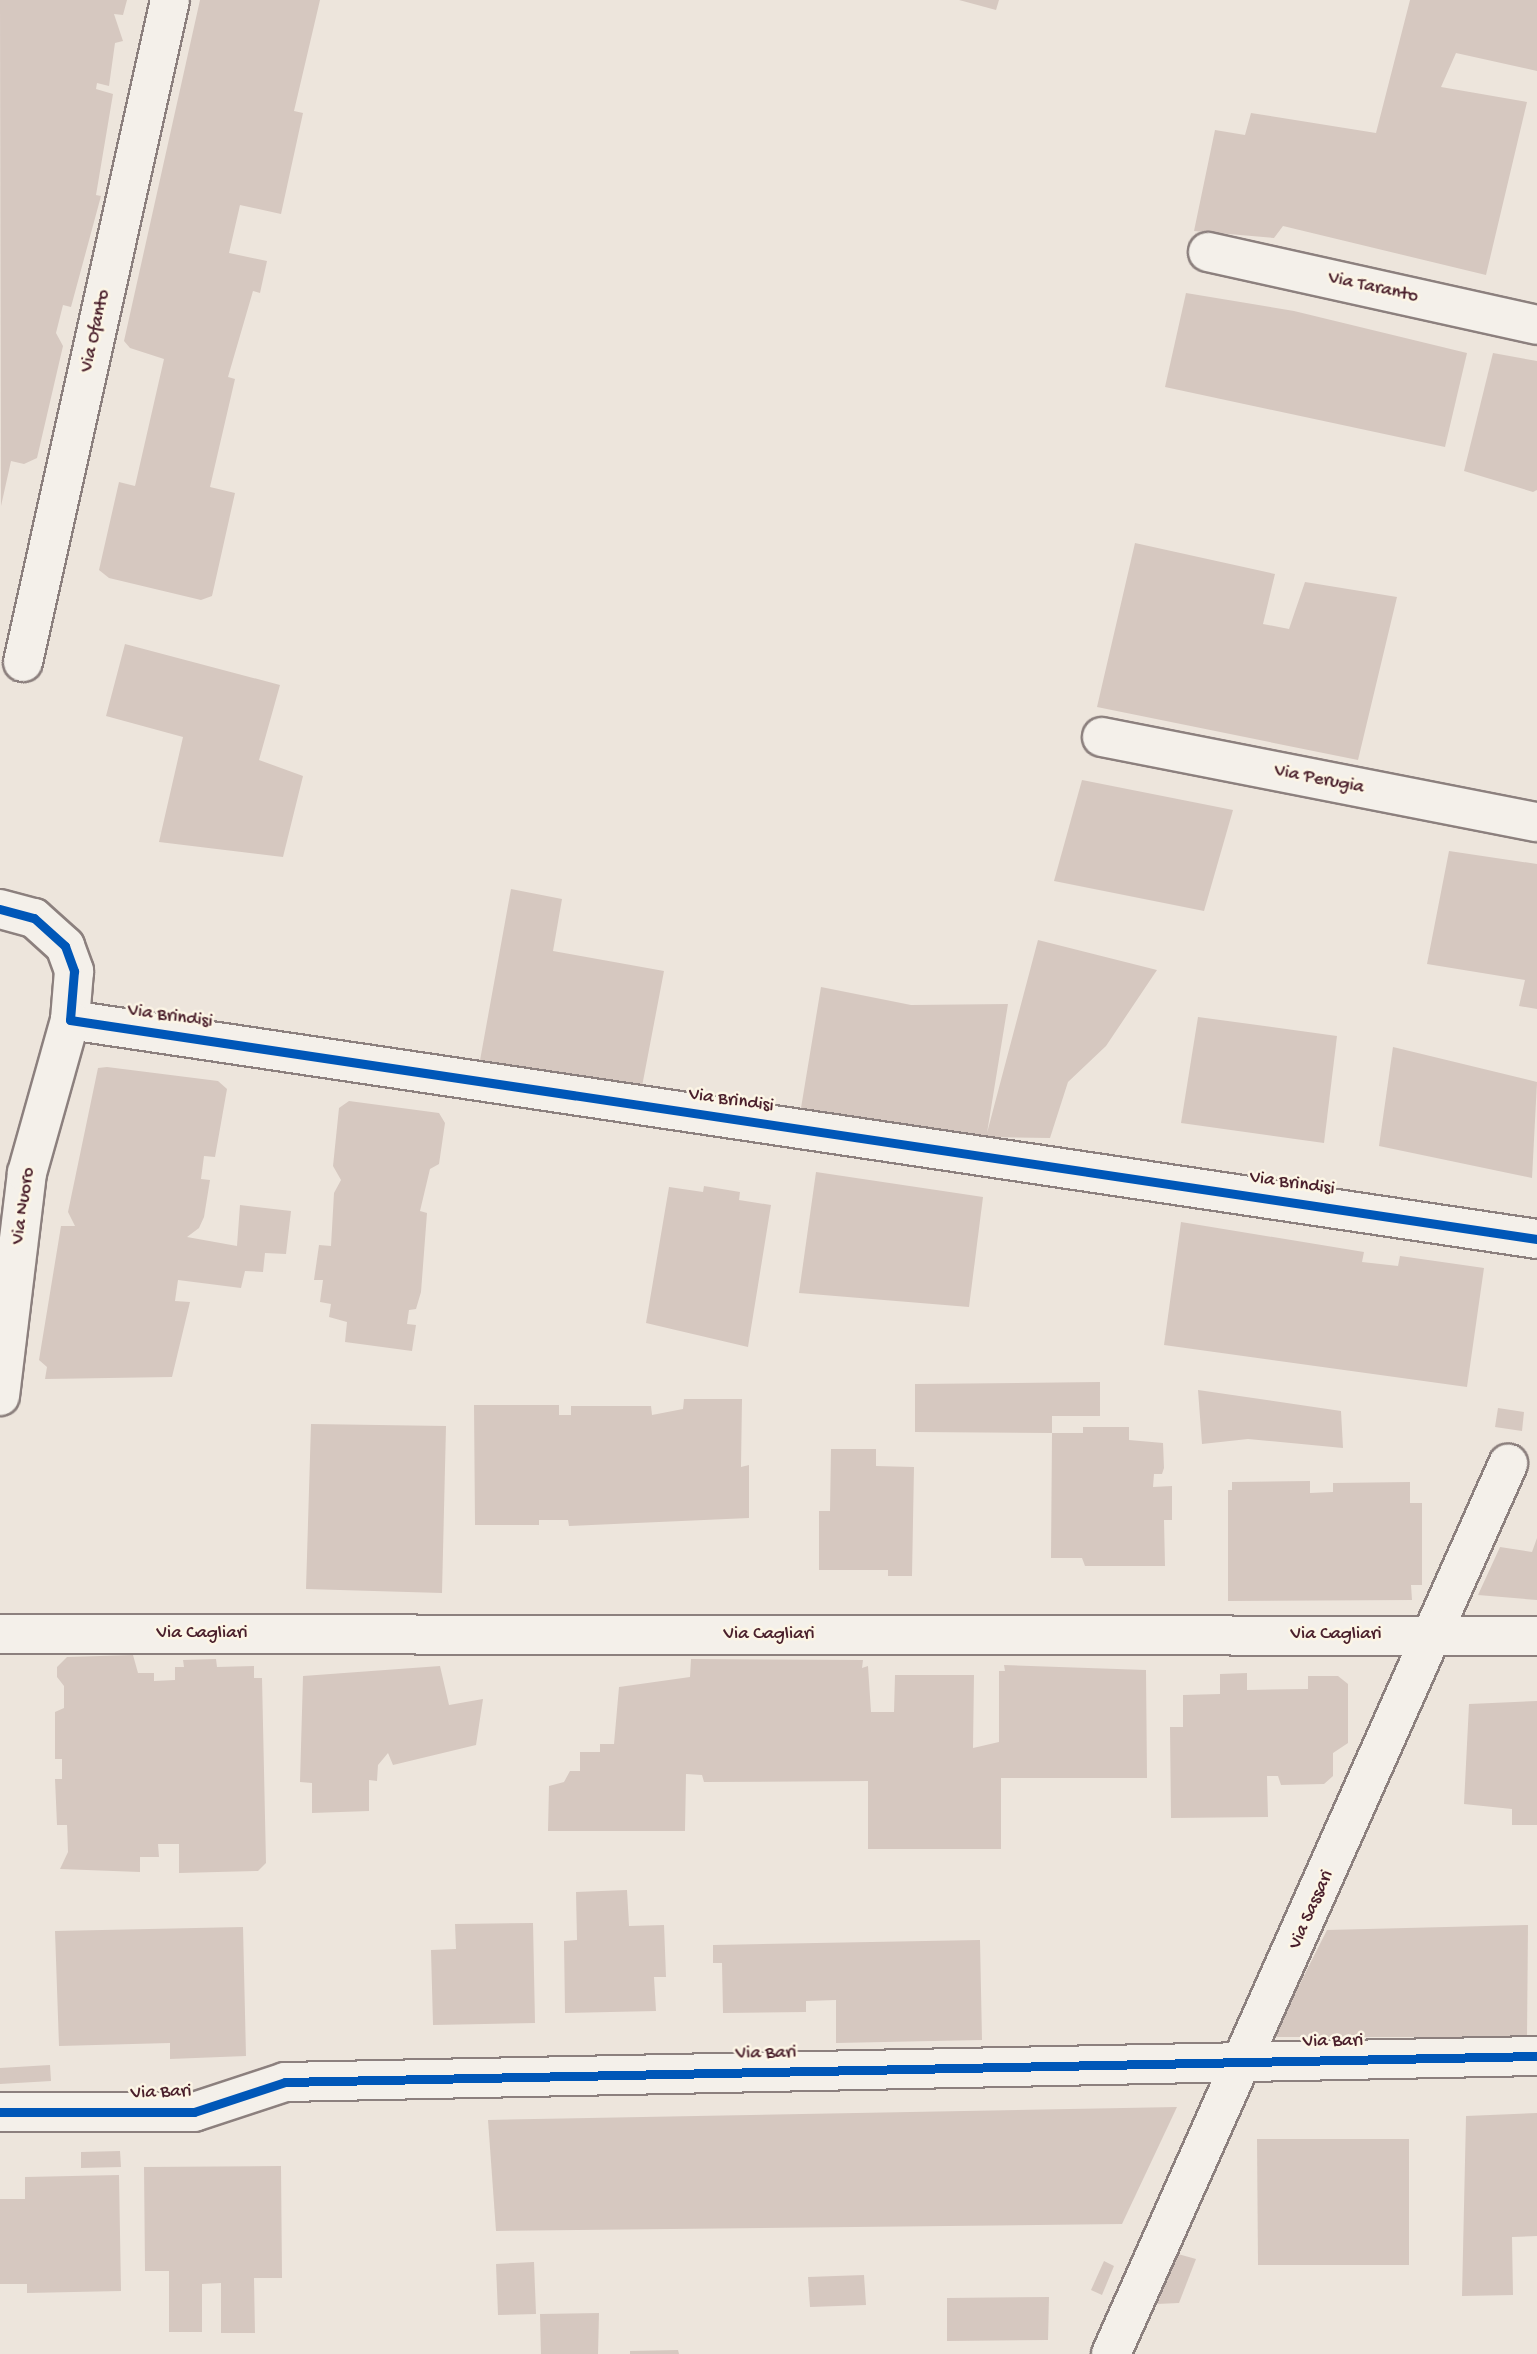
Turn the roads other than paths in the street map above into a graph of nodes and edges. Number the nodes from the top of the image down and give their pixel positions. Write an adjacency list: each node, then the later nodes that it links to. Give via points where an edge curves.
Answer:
1 (170, 0): 4 (street, Via Ofanto)
2 (1208, 252): 3 (street, Via Taranto)
3 (1537, 325)
4 (23, 662)
5 (1102, 737): 6 (street, Via Perugia)
6 (1537, 822)
7 (0, 909): 8 (street, via 34,918 65,946 74,971)
8 (70, 1020): 9 (street, Via Nuoro); 10 (street, Via Brindisi)
9 (13, 1173): 11 (street, Via Nuoro)
10 (1537, 1239)
11 (0, 1396)
12 (1508, 1465): 14 (street, Via Sassari)
13 (0, 1634): 14 (street, Via Cagliari)
14 (1434, 1635): 15 (street, Via Cagliari); 17 (street, Via Sassari)
15 (1537, 1636)
16 (1537, 2056): 17 (street, Via Bari)
17 (1245, 2061): 18 (street, Via Bari, via 285,2082 194,2112); 19 (street, Via Sassari)
18 (0, 2112)
19 (1111, 2354)

